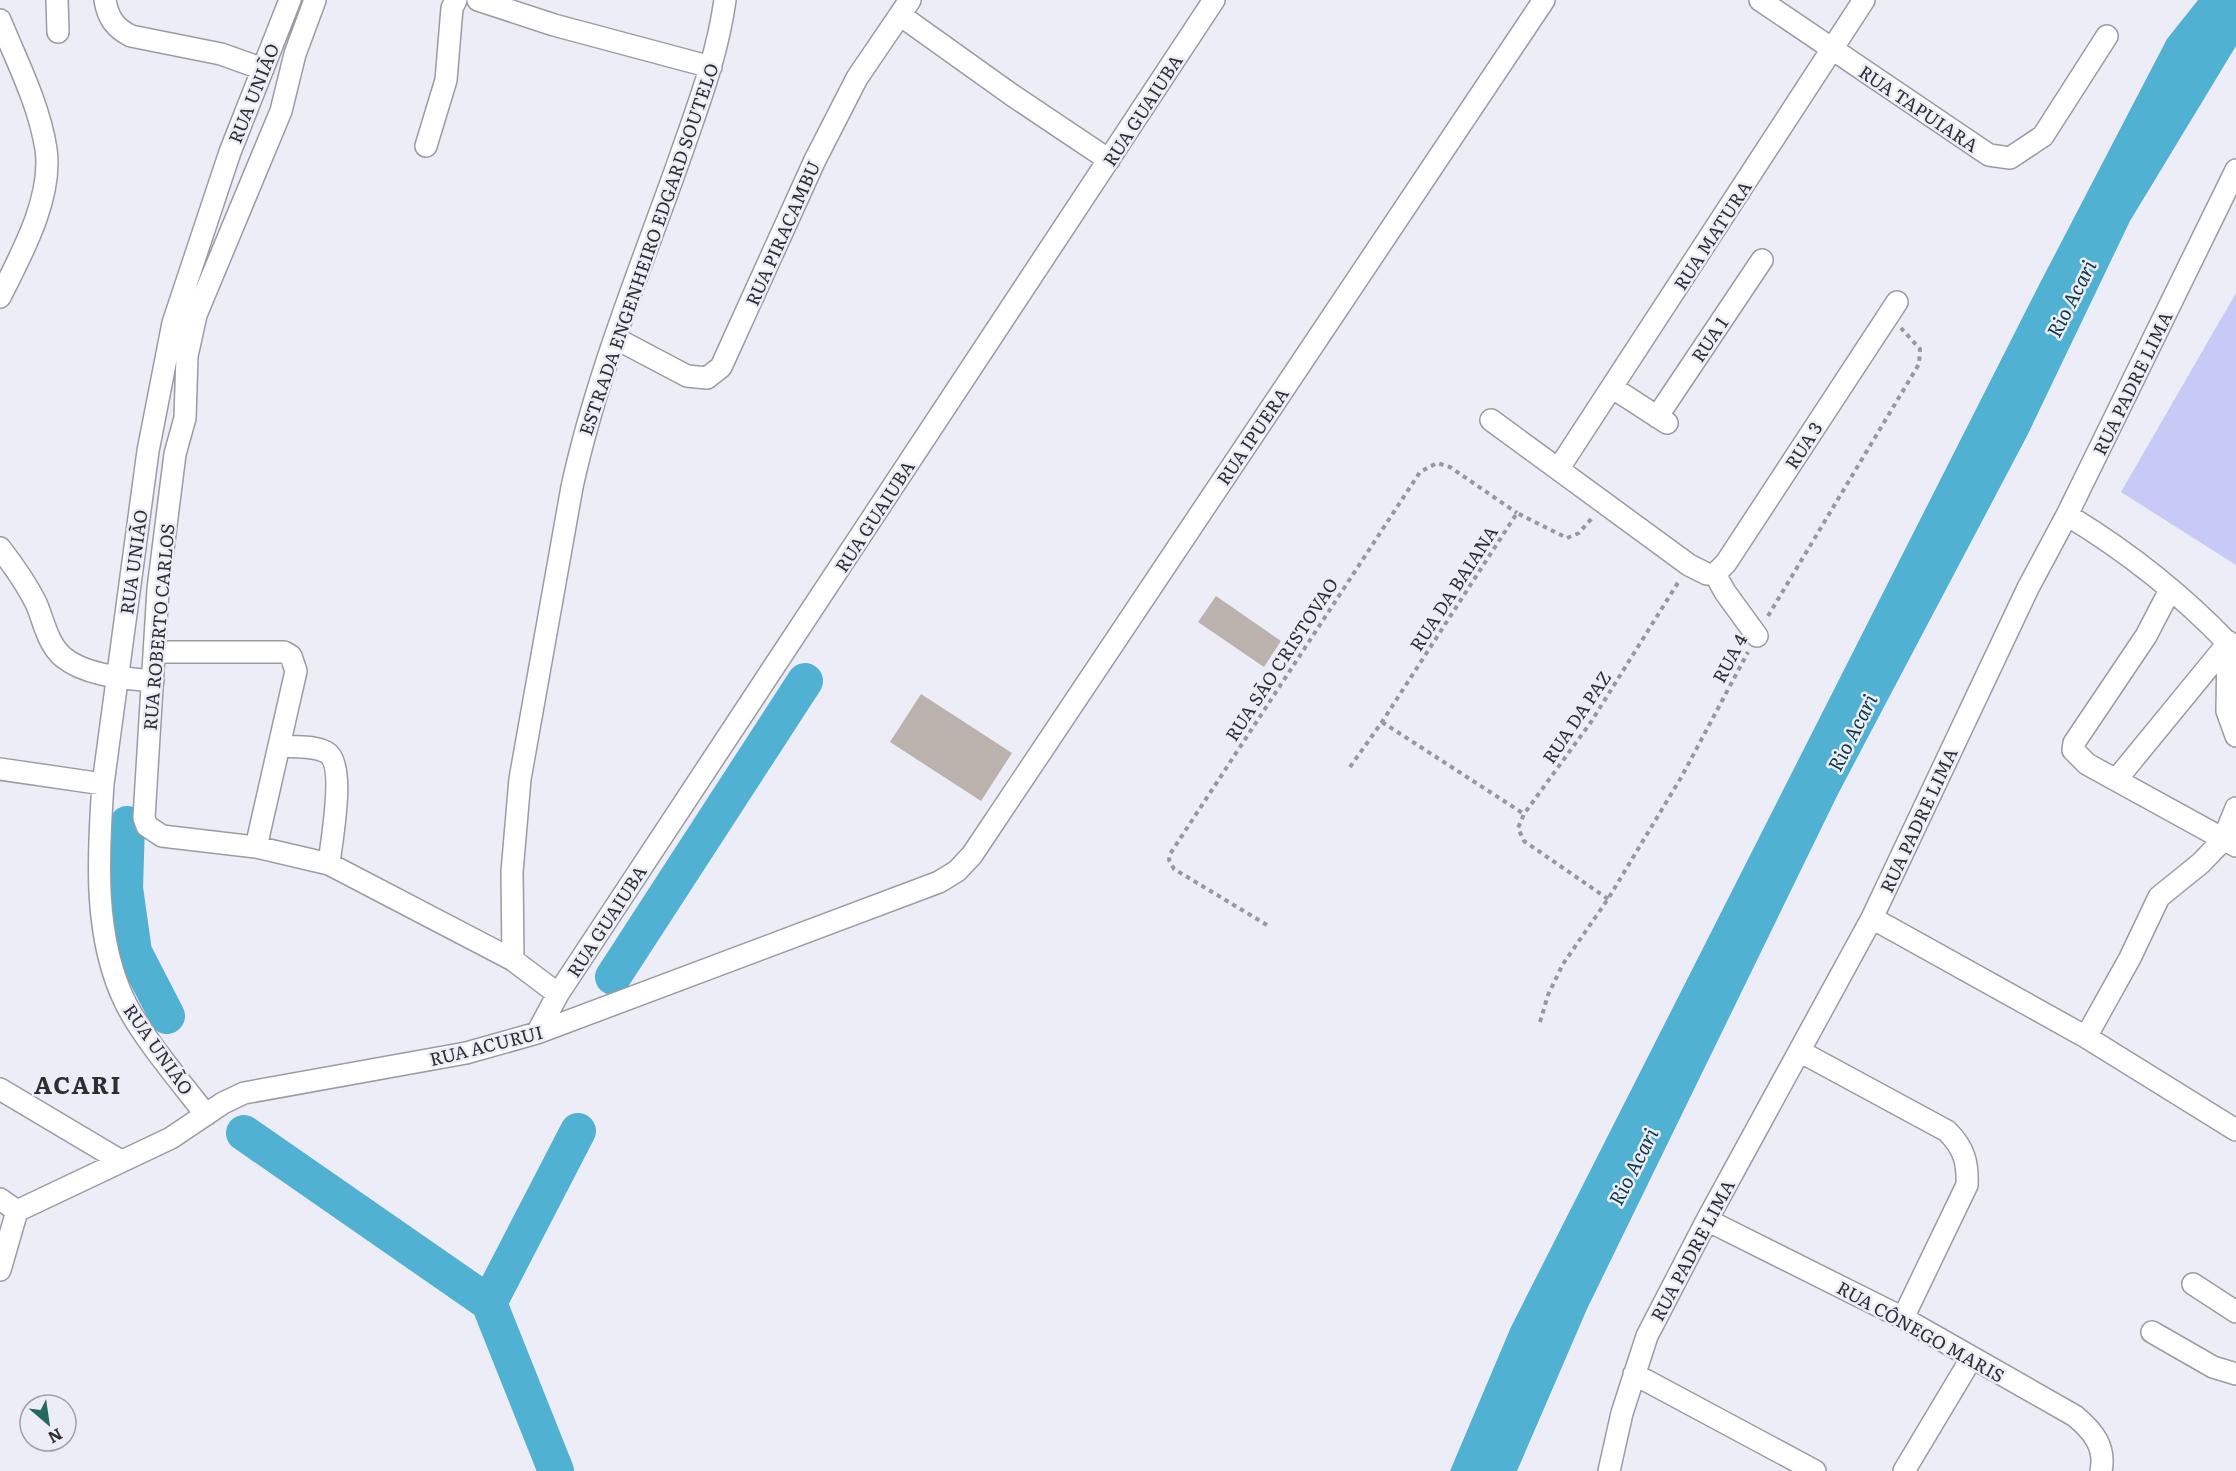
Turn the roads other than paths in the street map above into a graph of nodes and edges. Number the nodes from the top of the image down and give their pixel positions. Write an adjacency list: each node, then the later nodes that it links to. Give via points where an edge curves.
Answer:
1 (57, 0): 14 (street)
2 (105, 0): 18 (street, via 112,22 131,36 230,56)
3 (290, 0): 18 (street, RUA UNIÃO)
4 (315, 0): 22 (street, RUA ROBERTO CARLOS, via 295,54 281,111)
5 (456, 0): 19 (street, via 446,80)
6 (478, 0): 17 (street, via 554,25)
7 (725, 0): 17 (street, ESTRADA ENGENHEIRO EDGARD SOUTELO)
8 (1214, 0): 21 (street, RUA GUAIUBA)
9 (1544, 0): 51 (street, RUA IPUERA)
10 (1760, 0): 16 (street, RUA TAPUIARA)
11 (1864, 0): 16 (street, RUA MATURA)
12 (905, 8): 21 (street, via 1012,96); 29 (street, RUA PIRACAMBU, via 857,78 820,150 721,367 707,378 687,376)
13 (0, 20): 27 (street, via 35,106 46,151 38,208)
14 (58, 32)
15 (2107, 36): 16 (street, RUA TAPUIARA, via 2043,136 2010,158 1989,155)
16 (1831, 50): 30 (street, RUA MATURA)
17 (711, 67): 29 (street, ESTRADA ENGENHEIRO EDGARD SOUTELO)
18 (263, 69): 20 (street, RUA UNIÃO)
19 (426, 146)
20 (230, 152): 22 (street); 24 (street, RUA UNIÃO)
21 (1109, 160): 54 (street, RUA GUAIUBA)
22 (258, 165): 25 (street, RUA ROBERTO CARLOS)
23 (2236, 170): 33 (street, RUA PADRE LIMA)
24 (211, 209): 25 (street); 40 (street, RUA UNIÃO, via 173,323 148,451)
25 (237, 217): 39 (street, RUA ROBERTO CARLOS, via 196,315 187,356 185,418 174,465)
26 (1762, 260): 30 (street, RUA 1, via 1662,421)
27 (0, 297)
28 (1892, 309): 35 (street, RUA 3, via 1726,563)
29 (615, 338): 53 (street, ESTRADA ENGENHEIRO EDGARD SOUTELO, via 572,487 526,736 512,872)
30 (1613, 388): 32 (street, RUA MATURA)
31 (1491, 420): 32 (street)
32 (1559, 468): 35 (street)
33 (2067, 515): 36 (street, via 2108,540); 52 (street, RUA PADRE LIMA, via 2028,588)
34 (0, 548): 40 (street, via 24,582 47,634 64,657 79,666)
35 (1702, 570): 37 (street, via 1725,592)
36 (2170, 590): 38 (street); 45 (street, via 2146,636 2073,747 2079,758)
37 (1757, 636)
38 (2232, 640): 42 (street, via 2227,711); 45 (street)
39 (154, 652): 41 (street, RUA ROBERTO CARLOS); 43 (street, via 276,652 291,656 296,671)
40 (118, 677): 41 (street); 46 (street, RUA UNIÃO)
41 (153, 681): 49 (street, RUA ROBERTO CARLOS, via 144,809 147,826 162,836)
42 (2236, 736)
43 (280, 746): 49 (street); 50 (street, via 313,748 334,760 337,781)
44 (0, 769): 46 (street)
45 (2116, 780): 48 (street)
46 (103, 784): 59 (street, RUA UNIÃO, via 101,879 106,947 114,975 127,1005)
47 (2236, 808): 48 (street)
48 (2229, 843): 56 (street, via 2159,897)
49 (256, 847): 50 (street, RUA ROBERTO CARLOS)
50 (329, 864): 53 (street, RUA ROBERTO CARLOS)
51 (957, 871): 55 (street, RUA ACURUI, via 939,882)
52 (1872, 918): 56 (street); 57 (street, RUA PADRE LIMA)
53 (513, 960): 54 (street, RUA ROBERTO CARLOS)
54 (558, 994): 55 (street, RUA GUAIUBA)
55 (537, 1033): 59 (street, RUA ACURUI, via 466,1053 244,1093)
56 (2086, 1037): 60 (street)
57 (1801, 1052): 63 (street, RUA PADRE LIMA); 67 (street, via 1947,1131 1960,1144 1968,1165 1967,1185)
58 (0, 1089): 61 (street)
59 (206, 1115): 61 (street, RUA ACURUI, via 171,1138)
60 (2236, 1130)
61 (121, 1161): 62 (street, RUA ACURUI)
62 (8, 1205): 64 (street)
63 (1707, 1220): 67 (street, RUA CÔNEGO MARIS); 70 (street, RUA PADRE LIMA, via 1647,1336)
64 (0, 1270)
65 (2193, 1284): 66 (street)
66 (2236, 1312)
67 (1903, 1318): 69 (street, RUA CÔNEGO MARIS)
68 (2152, 1332): 71 (street, via 2213,1367)
69 (1971, 1359): 74 (street); 75 (street, RUA CÔNEGO MARIS, via 2075,1416 2091,1429 2103,1460)
70 (1634, 1374): 72 (street, RUA PADRE LIMA); 73 (street)
71 (2236, 1374)
72 (1609, 1471)
73 (1815, 1471)
74 (1904, 1471)
75 (2102, 1471)

